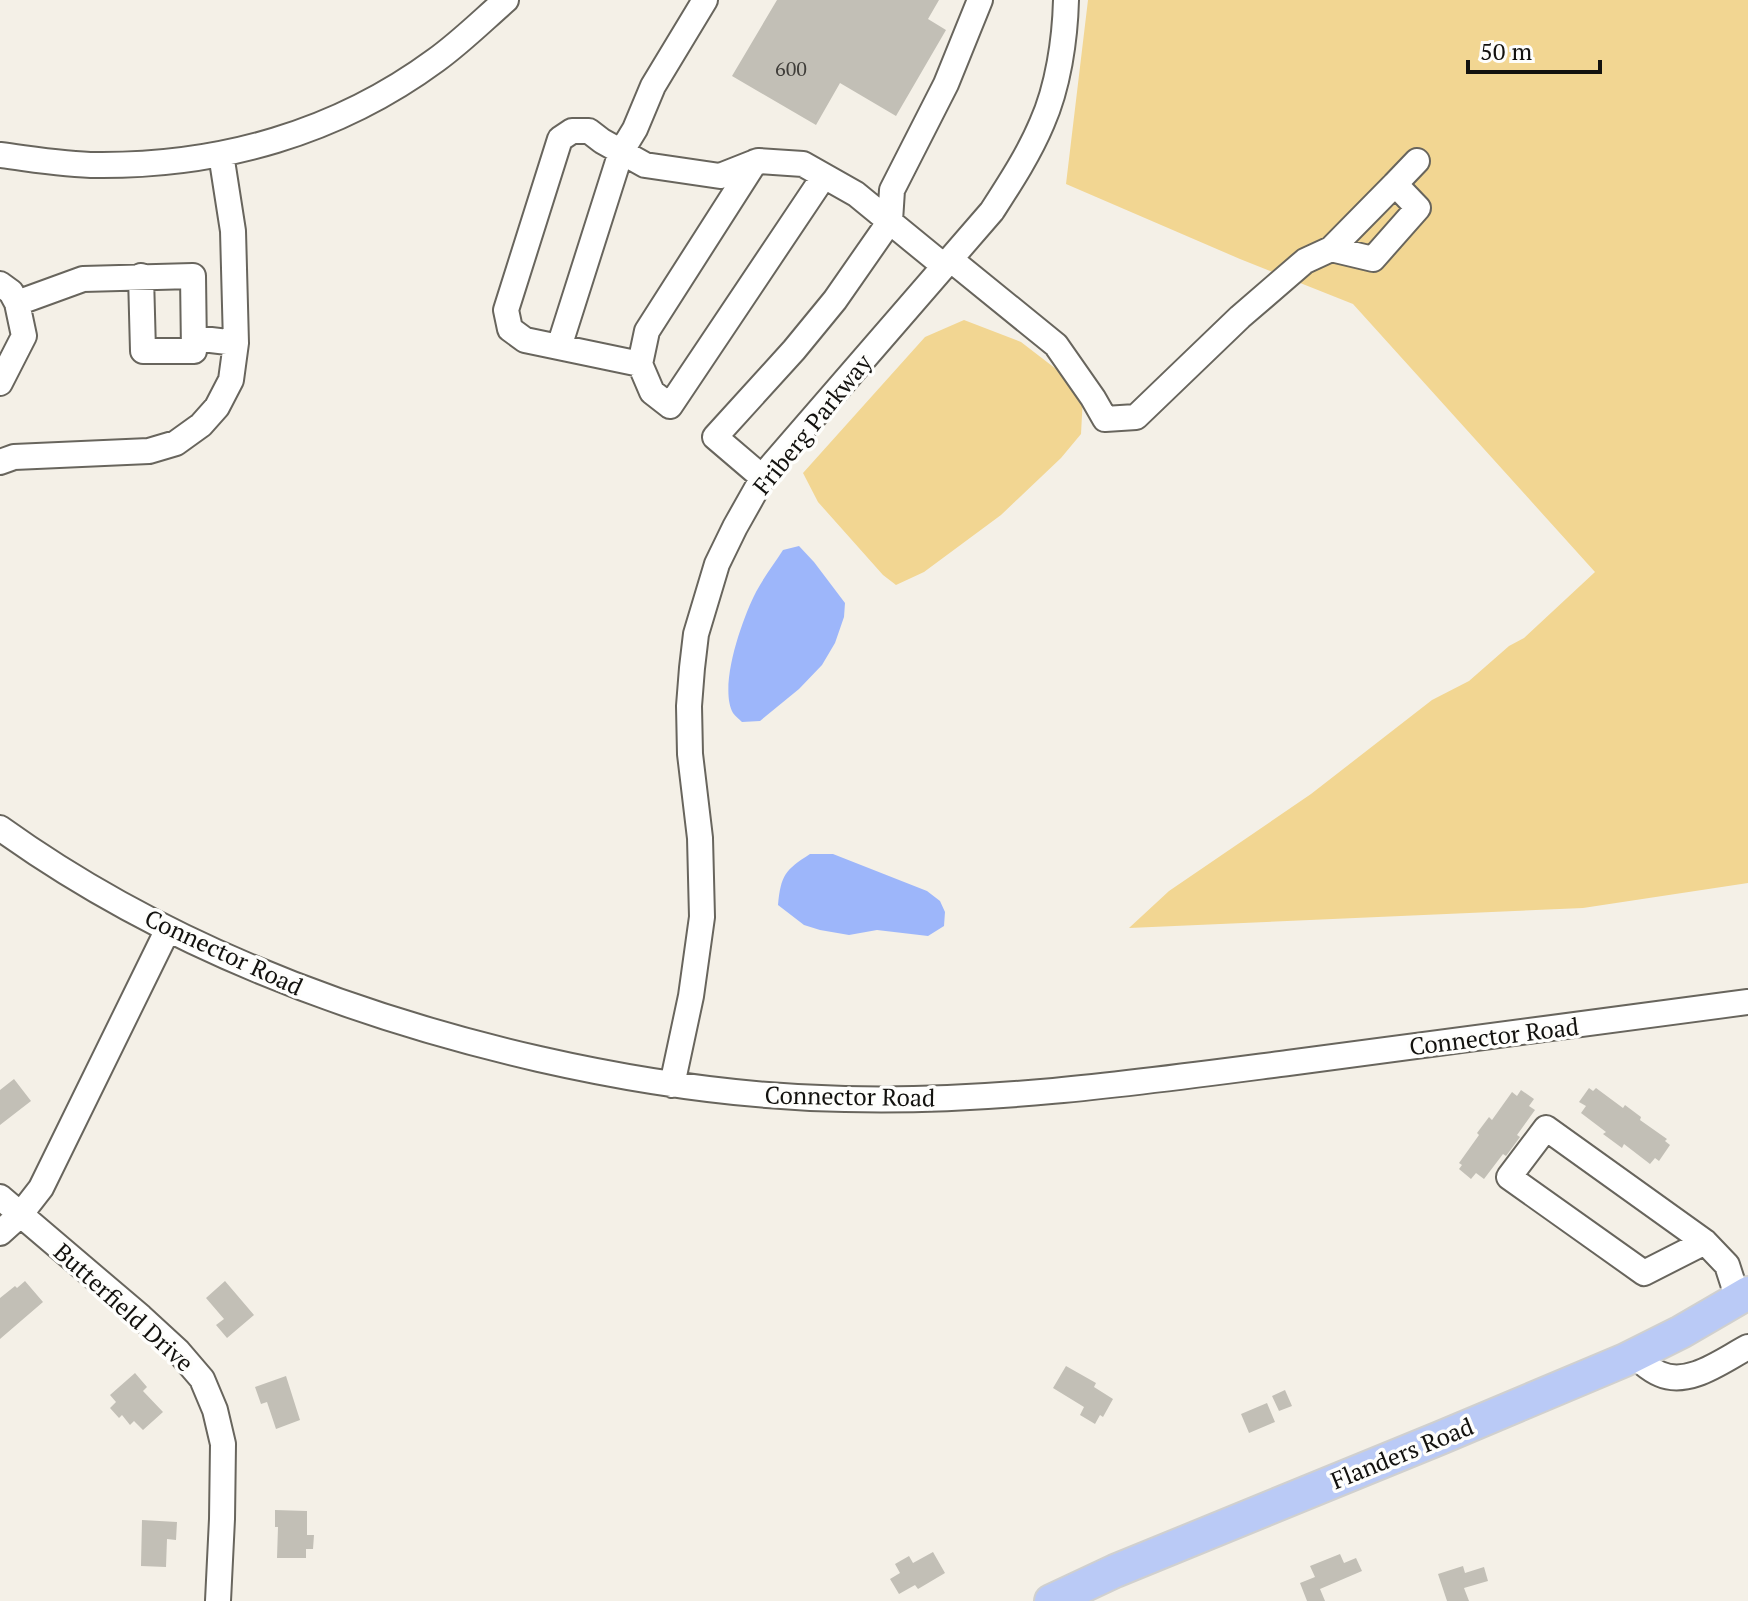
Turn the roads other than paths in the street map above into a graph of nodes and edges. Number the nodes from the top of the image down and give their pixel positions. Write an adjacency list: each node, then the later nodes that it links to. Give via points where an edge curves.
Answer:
1 (506, 0): 6 (street, via 437,60 351,111 306,131)
2 (705, 0): 5 (street)
3 (980, 0): 12 (street, via 946,84 892,190)
4 (1066, 0): 14 (street, Friberg Parkway, via 1057,76 1043,122 992,211)
5 (621, 152): 9 (street, via 645,165 720,176); 20 (street); 20 (street, via 589,131 572,131 560,139 506,310 510,329 525,340)
6 (221, 154): 7 (street, via 161,164 94,165); 19 (street, via 233,231)
7 (0, 155)
8 (1417, 161): 11 (street)
9 (755, 162): 10 (street, via 803,164); 21 (street, via 647,331)
10 (824, 176): 12 (street); 21 (street, via 670,406 652,392)
11 (1395, 184): 13 (street); 13 (street, via 1418,208 1373,259)
12 (890, 221): 14 (street); 24 (street, via 835,300 715,437)
13 (1331, 249): 14 (street, via 1305,261 1240,317 1136,417 1105,419 1056,345)
14 (947, 263): 24 (street, Friberg Parkway)
15 (141, 276): 17 (street, via 83,279); 18 (street, via 193,276); 18 (street, via 143,351 194,351)
16 (0, 284): 17 (street)
17 (17, 303): 22 (street, via 24,336)
18 (194, 338): 19 (street)
19 (236, 343): 23 (street, via 231,380 217,407 176,443 149,451)
20 (559, 347): 21 (street)
21 (640, 364)
22 (0, 383)
23 (0, 462)
24 (763, 478): 28 (street, Friberg Parkway, via 717,564 696,634 690,754 702,917)
25 (0, 828): 26 (street, Connector Road, via 97,891)
26 (168, 929): 28 (street, Connector Road, via 275,979 387,1019 595,1072); 30 (street, via 41,1188)
27 (1748, 1002): 28 (street, Connector Road, via 1184,1076 971,1097 845,1099)
28 (672, 1085)
29 (0, 1197): 30 (street, Butterfield Drive)
30 (20, 1215): 31 (street); 36 (street, Butterfield Drive, via 141,1317 202,1379 223,1444)
31 (0, 1233)
32 (1705, 1242): 32 (street, via 1546,1128 1509,1177 1644,1273); 33 (street, via 1727,1265)
33 (1743, 1296): 35 (main road, Flanders Road)
34 (1748, 1347): 35 (street, via 1681,1379 1659,1374)
35 (1634, 1356): 37 (main road, Flanders Road)
36 (218, 1601)
37 (1051, 1601)

